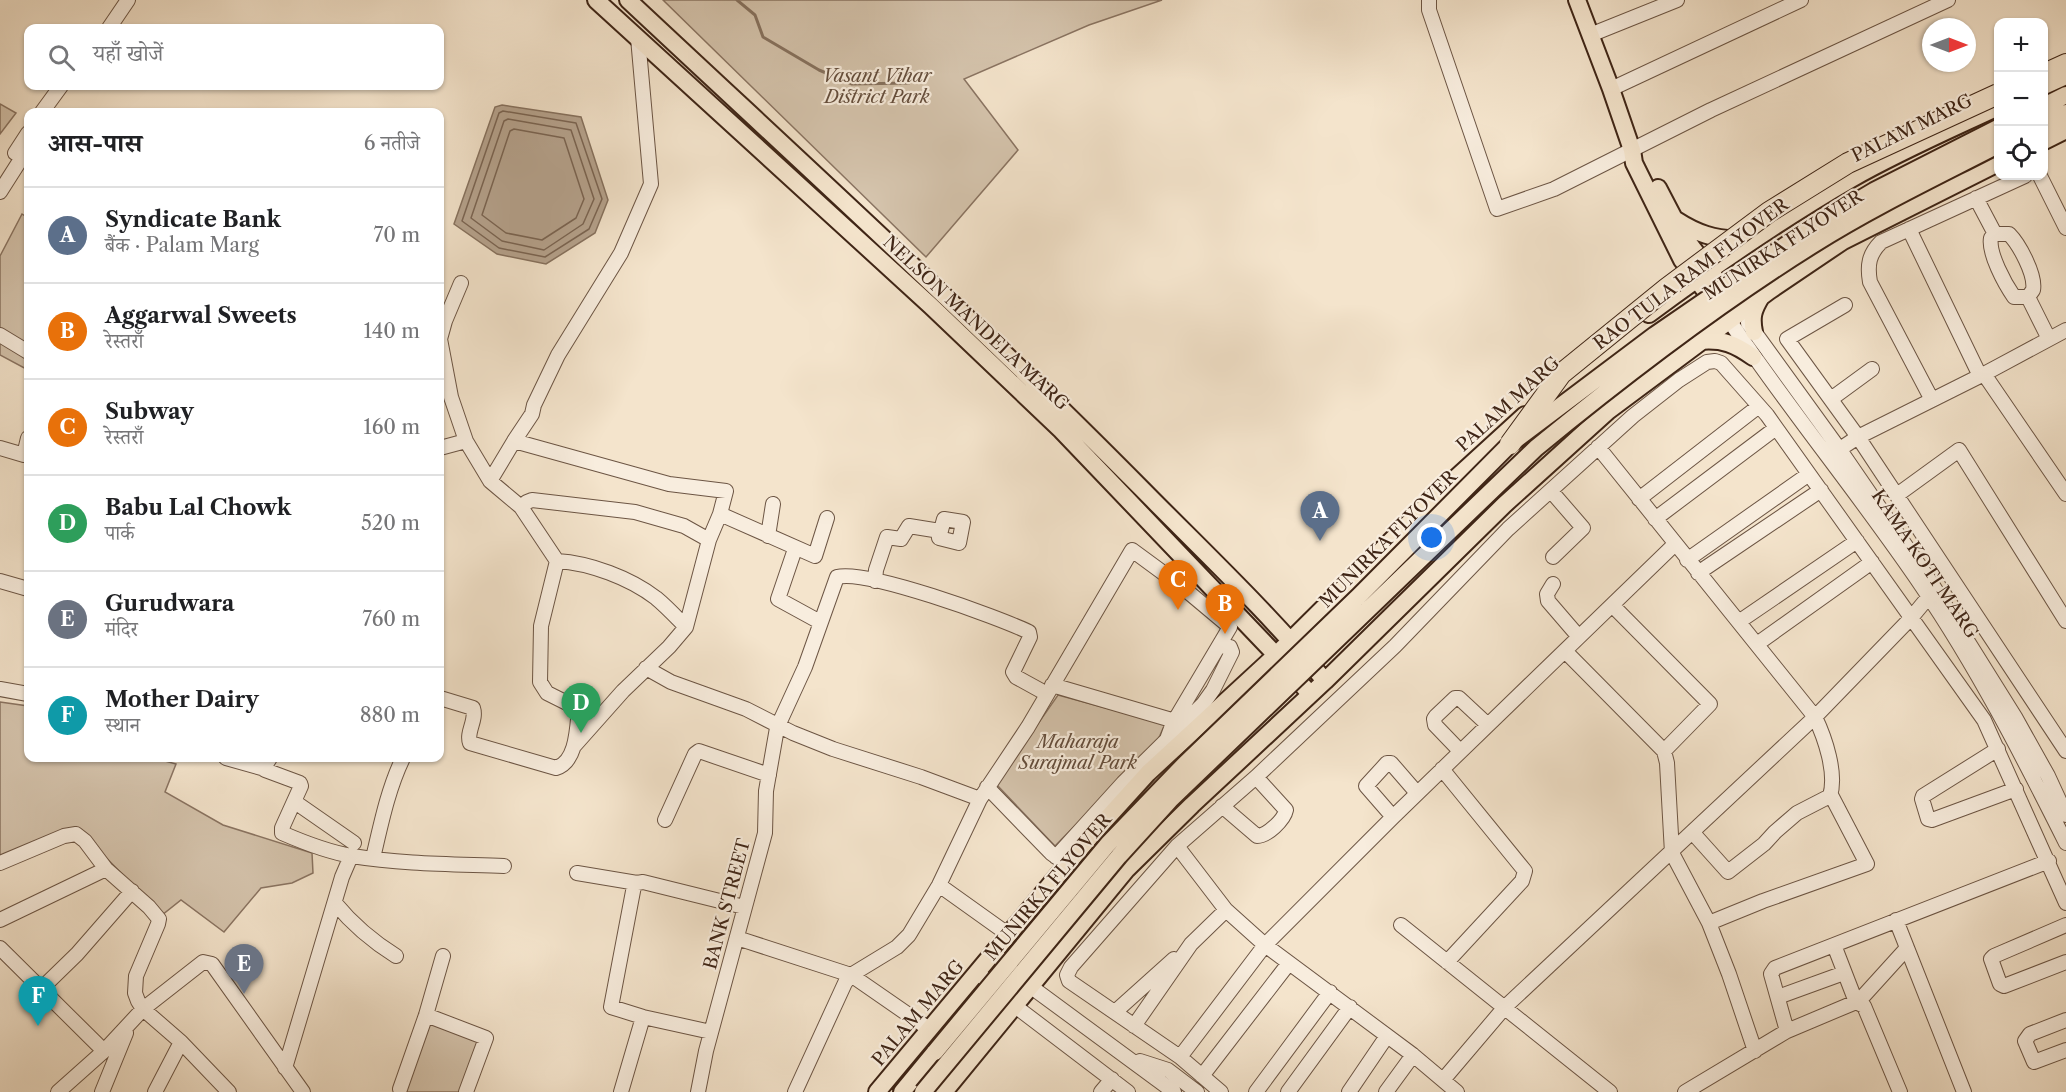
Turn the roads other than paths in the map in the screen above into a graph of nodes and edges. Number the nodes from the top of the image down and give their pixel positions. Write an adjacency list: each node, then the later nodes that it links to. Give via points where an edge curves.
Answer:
1 (118, 0): 10 (street)
2 (128, 0): 11 (street)
3 (596, 0): 13 (main road, NELSON MANDELA MARG)
4 (628, 0): 117 (main road, NELSON MANDELA MARG, via 1072,417)
5 (1429, 0): 34 (street, via 1429,10 1497,209 1548,192)
6 (1577, 0): 12 (main road)
7 (1801, 0): 18 (street)
8 (1948, 0): 34 (street)
9 (1672, 1): 12 (street)
10 (103, 24)
11 (113, 24)
12 (1590, 35): 18 (main road)
13 (638, 38): 72 (street, via 651,184 621,253 558,355 532,414); 98 (main road, NELSON MANDELA MARG, via 955,328 1061,430)
14 (2066, 64): 15 (highway)
15 (2048, 72)
16 (2066, 76): 17 (main road)
17 (2048, 85)
18 (1611, 88): 34 (main road)
19 (58, 90): 24 (street)
20 (68, 90): 25 (street)
21 (2066, 95): 23 (main road)
22 (1994, 96): 73 (highway, RAO TULA RAM FLYOVER, bridge, via 1848,163 1769,212 1561,374)
23 (2048, 104)
24 (45, 108)
25 (55, 108)
26 (1994, 109): 42 (main road, PALAM MARG, via 1852,178)
27 (2066, 113): 28 (main road)
28 (2048, 122)
29 (1994, 130): 73 (main road, MUNIRKA FLYOVER, bridge, via 1805,231 1655,335)
30 (2066, 130): 31 (main road)
31 (2048, 139)
32 (24, 140): 37 (street)
33 (1994, 147): 238 (main road, MUNIRKA FLYOVER, bridge, via 1814,244 1654,354 1536,448 1170,801 1119,856)
34 (1632, 150): 43 (main road, via 1643,159); 49 (main road, via 1634,163 1671,240)
35 (24, 152): 37 (street)
36 (1994, 165): 48 (main road, via 1843,241)
37 (4, 177): 40 (street)
38 (2016, 180): 41 (street)
39 (2042, 180): 44 (street)
40 (0, 192)
41 (1976, 198): 45 (street); 46 (street)
42 (1787, 218): 47 (main road, PALAM MARG); 48 (main road, via 1779,231 1785,251 1799,263)
43 (1675, 220): 47 (main road, via 1718,238); 49 (main road)
44 (2066, 228)
45 (1909, 229): 65 (street); 67 (street, via 1879,244 1868,270 1870,282)
46 (1995, 234): 52 (street, via 1991,249 2008,289 2014,297); 52 (street, via 2009,234 2016,241 2033,277 2034,290)
47 (1755, 238): 49 (main road, PALAM MARG)
48 (1814, 261): 51 (main road)
49 (1702, 274): 54 (main road); 117 (main road, PALAM MARG, via 1576,368 1434,498)
50 (461, 283): 55 (street)
51 (1762, 296): 54 (main road); 57 (main road, via 1753,311)
52 (2028, 297): 59 (street)
53 (1845, 305): 66 (street, via 1787,339)
54 (1735, 316): 57 (street, KAMA KOTI MARG); 60 (main road); 62 (street, KAMA KOTI MARG)
55 (444, 325)
56 (2066, 330): 59 (street)
57 (1754, 332): 77 (street, KAMA KOTI MARG)
58 (0, 335): 61 (street)
59 (2049, 339): 65 (street)
60 (1700, 341): 62 (main road, via 1737,345); 123 (main road, via 1608,411 1504,505)
61 (24, 350)
62 (1753, 357): 77 (street, KAMA KOTI MARG)
63 (444, 360): 71 (street)
64 (1872, 369): 66 (street)
65 (1982, 375): 67 (street); 83 (street)
66 (1831, 399): 70 (street)
67 (1932, 400): 70 (street)
68 (1760, 406): 69 (street); 75 (street, via 1719,362 1712,361 1679,380); 85 (street)
69 (1776, 428): 79 (street); 90 (street)
70 (1858, 437): 77 (street); 84 (street)
71 (466, 441): 74 (street); 80 (street)
72 (514, 441): 80 (street); 88 (street, via 669,484 726,491)
73 (1510, 444): 237 (main road, MUNIRKA FLYOVER, bridge, via 1108,844)
74 (444, 447)
75 (1599, 447): 82 (street); 85 (street)
76 (0, 448): 78 (street)
77 (1835, 453): 108 (street, KAMA KOTI MARG)
78 (24, 455)
79 (1809, 474): 81 (street); 99 (street)
80 (490, 481): 87 (street)
81 (1821, 490): 94 (street); 102 (street)
82 (1551, 491): 97 (street, via 1583,528); 145 (street)
83 (2066, 494)
84 (1897, 495): 112 (street, via 1959,450); 140 (street)
85 (1639, 499): 90 (street)
86 (773, 504): 92 (street)
87 (521, 507): 93 (street, via 532,500 635,513 684,526); 100 (street)
88 (720, 514): 92 (street); 93 (street)
89 (827, 518): 96 (street, via 815,556)
90 (1654, 519): 95 (street)
91 (940, 531): 104 (street, via 909,526 901,539 887,537)
92 (768, 536): 96 (street)
93 (709, 540): 115 (street)
94 (1857, 541): 101 (street); 111 (street)
95 (1675, 544): 99 (street); 109 (street)
96 (795, 549): 113 (street, via 778,599)
97 (1553, 557)
98 (1183, 558): 106 (street); 114 (main road, NELSON MANDELA MARG)
99 (1688, 560): 102 (street)
100 (557, 561): 115 (street, via 599,570 644,590); 129 (street, via 541,626 540,682 547,693)
101 (1872, 562): 110 (street); 118 (street)
102 (1698, 573): 111 (street)
103 (0, 581): 107 (street)
104 (875, 581): 113 (street, BANK STREET, via 837,577); 125 (street, via 946,600 1029,632 1013,672 1016,677)
105 (1553, 584): 116 (street, via 1548,601)
106 (1181, 586): 114 (street); 125 (street, via 1131,550)
107 (24, 587)
108 (1932, 593): 110 (street); 152 (street, KAMA KOTI MARG, via 2015,717); 156 (street, KAMA KOTI MARG, via 2004,720)
109 (1612, 605): 116 (street); 139 (street, via 1710,704)
110 (1911, 618): 130 (street); 137 (street, via 1984,720)
111 (1740, 621): 118 (street)
112 (2066, 621)
113 (820, 622): 133 (street, BANK STREET, via 805,667)
114 (1235, 622): 119 (street); 121 (main road, NELSON MANDELA MARG)
115 (686, 627): 122 (street)
116 (1579, 637): 120 (street)
117 (1291, 640): 121 (main road, PALAM MARG); 123 (main road, NELSON MANDELA MARG)
118 (1757, 644): 130 (street)
119 (1221, 646): 131 (street); 135 (street, via 1230,647 1232,652 1213,690)
120 (1565, 651): 134 (street); 139 (street)
121 (1276, 655): 127 (main road, NELSON MANDELA MARG); 161 (main road, PALAM MARG, via 1148,773)
122 (646, 668): 132 (street); 133 (street, via 671,682)
123 (1325, 681): 127 (main road)
124 (0, 689): 126 (street)
125 (1050, 689): 131 (street); 147 (street)
126 (24, 693)
127 (1310, 694): 195 (main road, via 1127,869)
128 (444, 699): 136 (street, via 473,708 470,743 556,768)
129 (579, 709): 132 (street); 136 (street)
130 (1815, 717): 149 (street, via 1829,757); 155 (street)
131 (1175, 721): 135 (street)
132 (594, 722): 136 (street)
133 (778, 724): 144 (street, BANK STREET); 147 (street, via 833,749)
134 (1488, 725): 138 (street); 138 (street, via 1458,698 1436,716 1435,724)
135 (1166, 742): 161 (street, via 1123,783)
136 (575, 745)
137 (1998, 749): 146 (street); 146 (street, via 1923,796 1928,819)
138 (1460, 751): 143 (street)
139 (1664, 751): 159 (street)
140 (2066, 751)
141 (401, 762): 160 (street)
142 (268, 763): 150 (street, via 300,783 302,788)
143 (1442, 769): 148 (street); 189 (street, via 1525,867 1522,881)
144 (769, 775): 154 (street, via 699,751); 172 (street, BANK STREET, via 765,830)
145 (1256, 777): 151 (street); 151 (street, via 1286,810 1285,816 1263,836 1257,836)
146 (2016, 789): 162 (street)
147 (983, 793): 161 (street); 168 (street)
148 (1417, 793): 153 (street); 153 (street, via 1387,763 1366,786)
149 (1831, 795): 155 (street, via 1797,813 1728,872); 176 (street, via 1867,864)
150 (295, 802): 158 (street); 158 (street, via 282,834 315,847)
151 (1222, 806): 157 (street)
152 (2066, 815)
153 (1393, 817): 182 (street)
154 (665, 820)
155 (1693, 833): 159 (street)
156 (2066, 843)
157 (1177, 846): 173 (street); 204 (street, via 1069,971 1069,981)
158 (353, 850): 160 (street); 170 (street)
159 (1672, 853): 176 (street); 202 (street)
160 (373, 858): 164 (street)
161 (1062, 861): 179 (main road, PALAM MARG)
162 (2049, 861): 171 (street); 175 (street)
163 (0, 863): 165 (street, via 76,834)
164 (504, 866)
165 (105, 869): 169 (street); 174 (street)
166 (577, 873): 167 (street)
167 (637, 883): 172 (street); 206 (street, via 610,1005 614,1010)
168 (939, 885): 179 (street); 194 (street, via 906,939)
169 (132, 891): 196 (street); 203 (street, via 159,919 134,985)
170 (335, 903): 187 (street, via 370,939); 222 (street)
171 (2066, 903)
172 (744, 907): 180 (street, BANK STREET)
173 (1226, 910): 181 (street); 182 (street)
174 (0, 920)
175 (1896, 920): 183 (street); 185 (street)
176 (1709, 923): 217 (street)
177 (1401, 925): 189 (street)
178 (2066, 925): 190 (street, via 1991,959 2004,986)
179 (1009, 935): 186 (main road, PALAM MARG)
180 (737, 938): 194 (street); 212 (street, BANK STREET)
181 (1191, 944): 204 (street); 209 (street)
182 (1265, 945): 191 (street); 219 (street)
183 (1834, 945): 192 (street); 198 (street, via 1773,970)
184 (0, 948): 196 (street)
185 (1908, 948): 199 (street); 253 (street)
186 (994, 953): 193 (main road, PALAM MARG); 195 (street)
187 (396, 956)
188 (443, 956): 205 (street)
189 (1447, 962): 202 (street)
190 (2066, 962)
191 (1289, 963): 197 (street); 223 (street)
192 (1844, 972): 198 (street); 199 (street)
193 (978, 973): 200 (street); 210 (main road, PALAM MARG)
194 (851, 975): 210 (street); 235 (street, via 834,1003)
195 (1030, 986): 200 (main road); 220 (street)
196 (40, 990): 216 (street)
197 (1330, 992): 201 (street); 245 (street)
198 (1778, 997): 211 (street)
199 (1857, 1002): 211 (street); 252 (street, via 1864,1006)
200 (1016, 1006): 221 (main road); 224 (street)
201 (1350, 1007): 213 (street); 246 (street)
202 (1504, 1007): 225 (street); 250 (street)
203 (143, 1009): 208 (street); 214 (street); 222 (street, via 203,962 212,964)
204 (1115, 1012): 209 (street)
205 (426, 1015): 226 (street); 232 (street, via 486,1038)
206 (643, 1017): 212 (street); 233 (street)
207 (2066, 1020): 215 (street, via 2030,1034 2025,1041 2034,1062)
208 (129, 1024): 216 (street); 228 (street)
209 (1134, 1026): 219 (street)
210 (929, 1029): 221 (main road, via 951,1027 960,1033 969,1053); 236 (main road, PALAM MARG)
211 (1787, 1031): 217 (street)
212 (711, 1032): 234 (street, BANK STREET)
213 (1387, 1036): 218 (street); 247 (street)
214 (181, 1042): 229 (street); 230 (street)
215 (2066, 1050)
216 (104, 1051): 227 (street)
217 (1755, 1051): 251 (street)
218 (1413, 1055): 225 (street); 248 (street)
219 (1180, 1057): 223 (street)
220 (1132, 1059): 242 (street); 243 (street, via 1168,1070)
221 (967, 1063): 239 (main road)
222 (285, 1068): 231 (street)
223 (1202, 1076): 244 (street)
224 (1112, 1079): 240 (street); 241 (street)
225 (1443, 1080): 249 (street)
226 (400, 1089)
227 (58, 1092)
228 (102, 1092)
229 (155, 1092)
230 (229, 1092)
231 (303, 1092)
232 (466, 1092)
233 (621, 1092)
234 (698, 1092)
235 (795, 1092)
236 (877, 1092)
237 (902, 1092)
238 (923, 1092)
239 (944, 1092)
240 (1101, 1092)
241 (1128, 1092)
242 (1174, 1092)
243 (1197, 1092)
244 (1221, 1092)
245 (1256, 1092)
246 (1288, 1092)
247 (1349, 1092)
248 (1386, 1092)
249 (1457, 1092)
250 (1610, 1092)
251 (1685, 1092)
252 (1900, 1092)
253 (1964, 1092)

